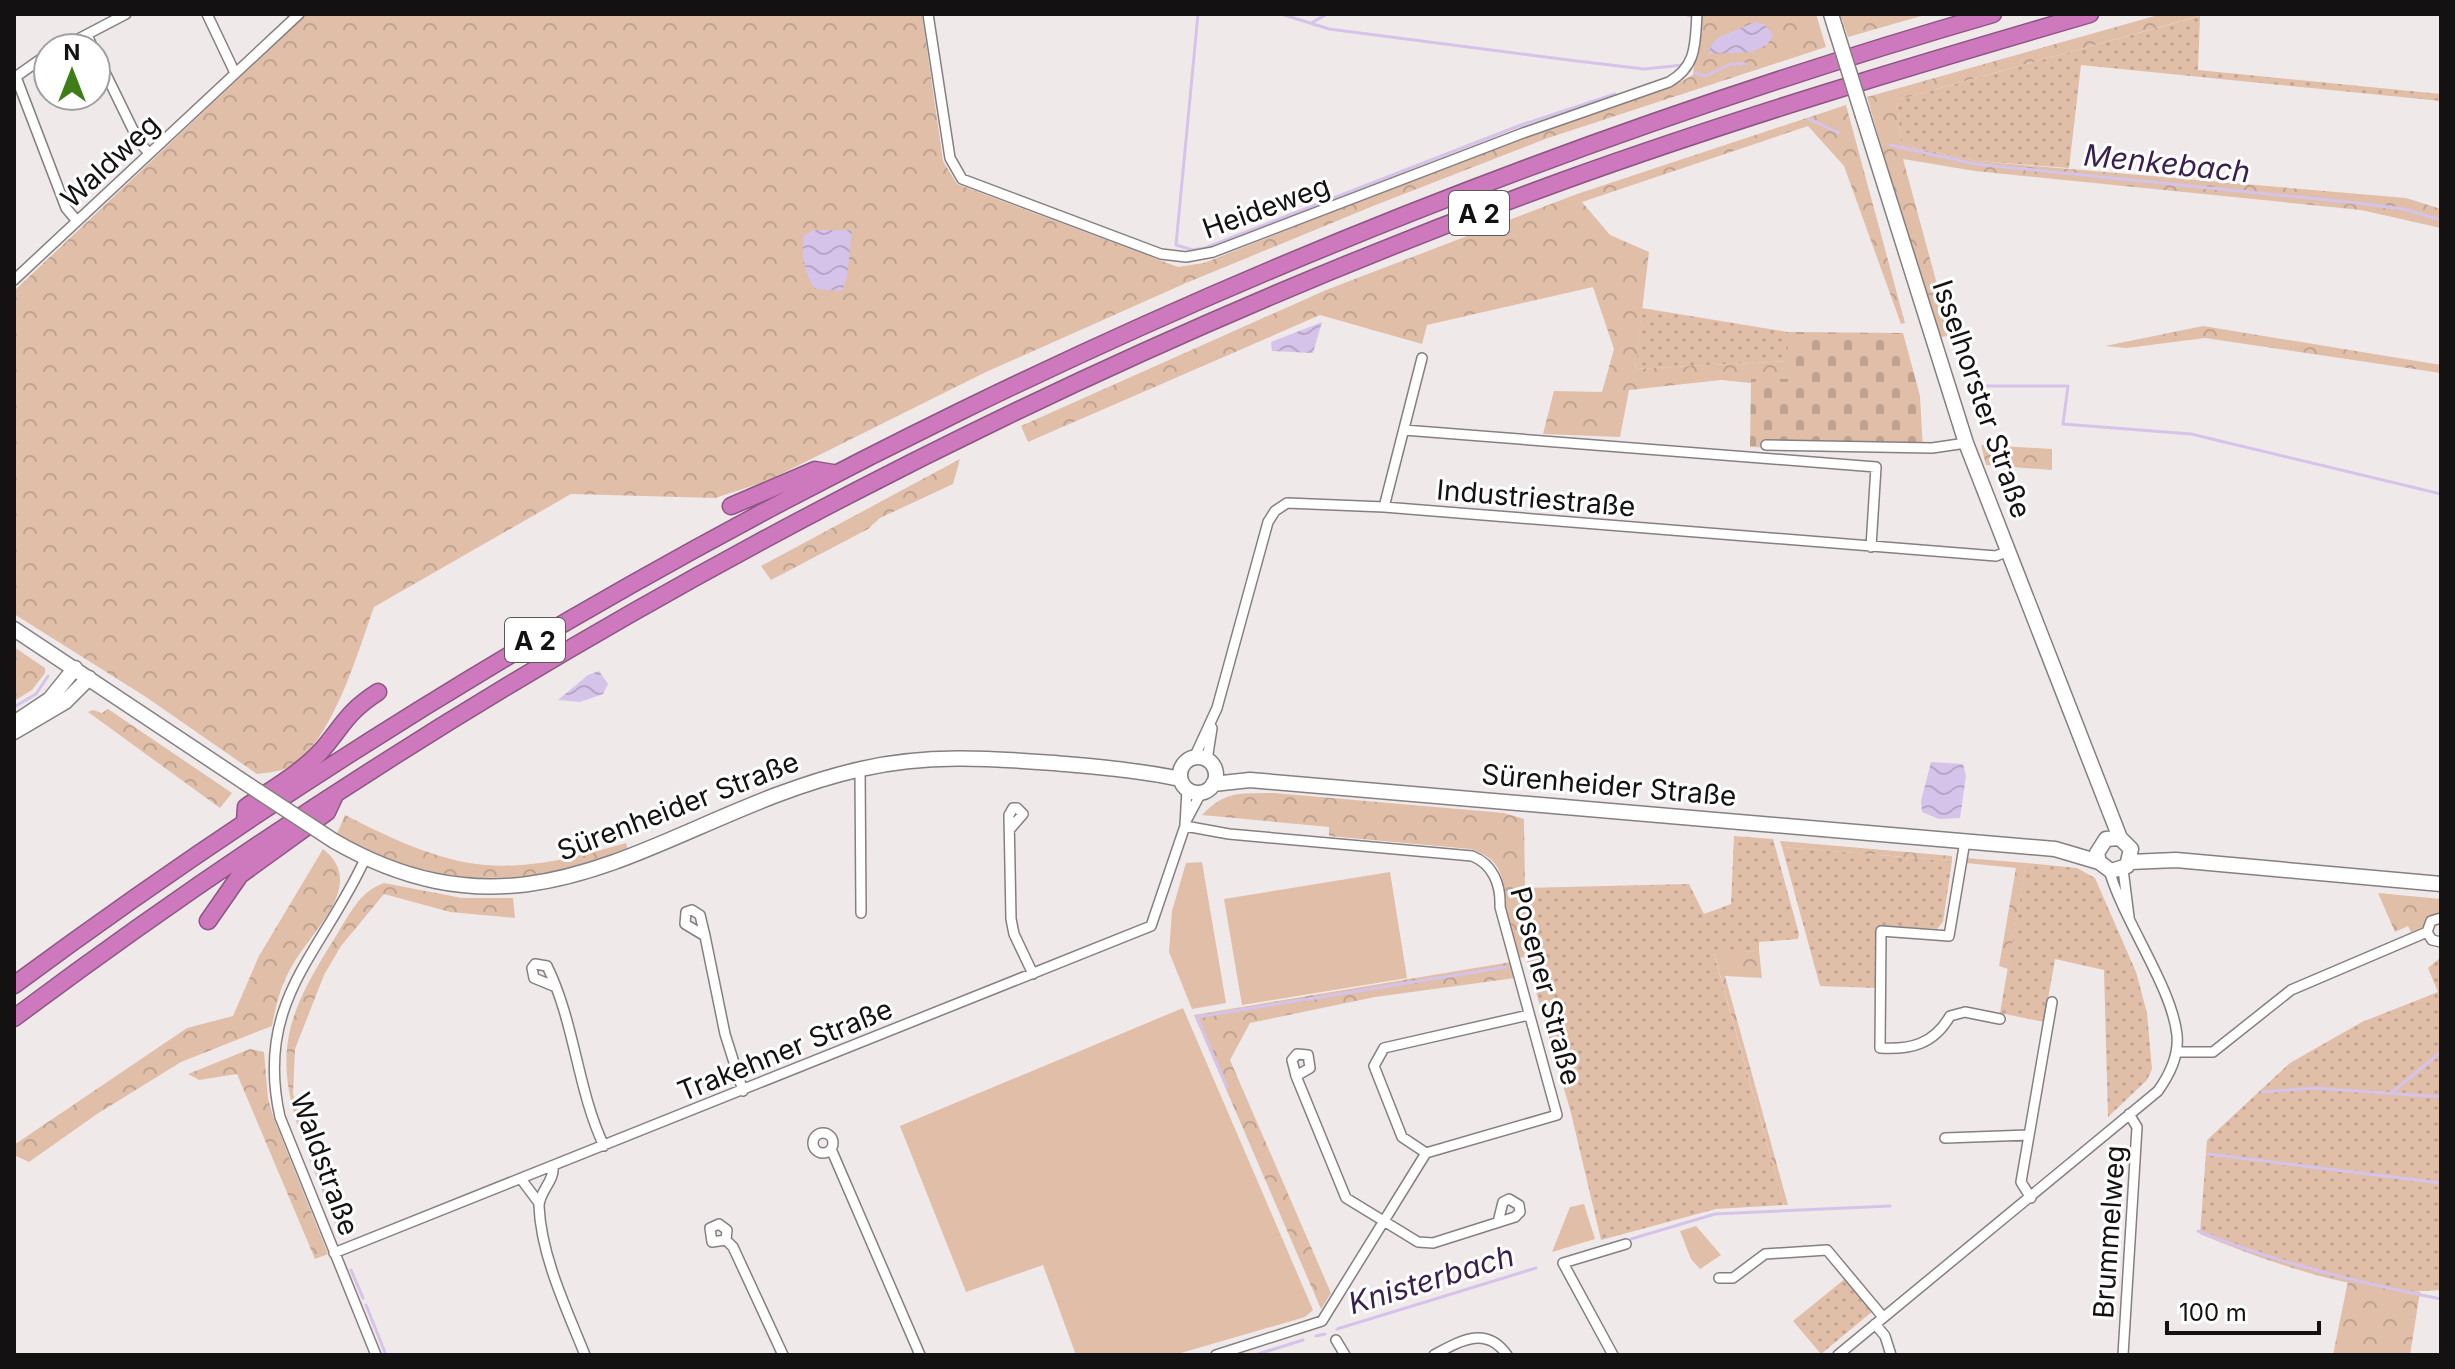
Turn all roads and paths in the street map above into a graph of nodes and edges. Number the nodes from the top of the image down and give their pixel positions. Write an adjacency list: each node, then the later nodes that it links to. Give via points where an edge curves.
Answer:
1 (126, 14): 9 (street)
2 (207, 14): 11 (street)
3 (299, 14): 11 (street)
4 (928, 14): 5 (street, Heideweg, via 950,158 962,179 1161,254 1186,257 1213,252 1669,82 1692,62)
5 (1697, 14)
6 (1993, 14): 21 (highway, A 2, via 1725,96 1377,223 1060,362)
7 (2090, 14): 34 (highway, A 2, via 1707,130 1391,247 1219,319 792,525 535,670)
8 (1833, 21): 19 (main road, Isselhorster Straße, bridge)
9 (93, 32)
10 (32, 66): 12 (street)
11 (235, 73): 14 (street, Waldweg)
12 (15, 78): 15 (street, via 66,208)
13 (112, 87): 14 (street)
14 (149, 153): 15 (street, Waldweg)
15 (77, 221): 16 (street, Waldweg)
16 (14, 280)
17 (1422, 358): 18 (street)
18 (1404, 430): 23 (street); 24 (street, via 1876,467)
19 (1966, 443): 20 (street, via 1932,448); 25 (main road, Isselhorster Straße)
20 (1766, 445)
21 (833, 473): 22 (highway, via 815,470); 35 (highway, A 2, via 527,644)
22 (731, 506)
23 (1384, 507): 24 (street, Industriestraße); 33 (street, Industriestraße, via 1297,501 1275,511)
24 (1871, 547): 25 (street, Industriestraße, via 1996,556)
25 (2008, 551): 39 (main road, Isselhorster Straße, via 2104,794)
26 (14, 629): 27 (main road, Sürenheider Straße)
27 (75, 668): 28 (main road, Sürenheider Straße); 30 (main road, via 50,699)
28 (89, 678): 31 (main road, via 65,702); 40 (main road, Sürenheider Straße, bridge)
29 (378, 692): 35 (highway, via 349,712 303,768 246,807)
30 (14, 723)
31 (14, 732)
32 (860, 769): 33 (main road, Sürenheider Straße, via 948,756); 40 (main road, Sürenheider Straße, via 773,797 564,880 463,886 418,879); 42 (street)
33 (1198, 775): 36 (street, Trakehner Straße); 36 (street, Trakehner Straße); 38 (main road, Sürenheider Straße)
34 (336, 793): 44 (highway, via 327,812 240,875); 53 (highway, A 2)
35 (245, 822): 49 (highway, A 2)
36 (1185, 824): 48 (street, Trakehner Straße, via 1151,926); 52 (street, Posener Straße, via 1229,834 1484,860 1499,886)
37 (1010, 829): 48 (street, via 1011,919)
38 (1965, 841): 39 (main road, Sürenheider Straße); 54 (street, via 1949,936 1881,931 1880,1048 1923,1042 1939,1035 1950,1016 1965,1012)
39 (2115, 854): 41 (main road, Sürenheider Straße); 55 (street, via 2118,903 2173,1016)
40 (365, 859): 72 (street, Waldstraße, via 291,988 273,1059 280,1117)
41 (2441, 884)
42 (861, 913)
43 (2441, 918): 45 (street, via 2431,921)
44 (208, 921)
45 (2427, 932): 47 (street); 55 (street, via 2291,990 2213,1052)
46 (705, 936): 57 (street)
47 (2441, 942)
48 (1033, 974): 57 (street, Trakehner Straße)
49 (14, 985)
50 (556, 987): 61 (street)
51 (2052, 1002): 59 (street)
52 (1529, 1015): 63 (street, Posener Straße, via 1557,1115); 63 (street, via 1399,1043 1378,1055 1374,1066 1402,1137)
53 (14, 1018)
54 (2000, 1019)
55 (2177, 1052): 58 (street, via 2158,1091)
56 (1296, 1076): 68 (street, via 1346,1198)
57 (743, 1091): 61 (street, Trakehner Straße)
58 (2129, 1114): 66 (street); 87 (street, Brummelweg, via 2137,1127)
59 (2029, 1135): 60 (street); 66 (street, via 2021,1182)
60 (1945, 1138)
61 (604, 1146): 64 (street, Trakehner Straße)
62 (831, 1149): 79 (street)
63 (1426, 1153): 68 (street)
64 (553, 1167): 65 (street, Trakehner Straße); 67 (street)
65 (521, 1179): 67 (street); 72 (street, Trakehner Straße)
66 (2031, 1198): 74 (street)
67 (539, 1203): 77 (street, via 549,1254)
68 (1384, 1221): 69 (street, via 1418,1242 1433,1243); 80 (street, via 1322,1321)
69 (1498, 1222)
70 (726, 1240): 78 (street)
71 (1626, 1244): 84 (street, via 1563,1263)
72 (334, 1253): 76 (street, Waldstraße)
73 (1719, 1278): 74 (street, via 1733,1278 1765,1254 1827,1250)
74 (1879, 1320): 85 (street); 86 (street)
75 (1336, 1340): 81 (street)
76 (376, 1355)
77 (585, 1355)
78 (783, 1355)
79 (920, 1355)
80 (1216, 1355)
81 (1345, 1355)
82 (1434, 1355): 83 (street, via 1470,1337 1488,1338)
83 (1507, 1355)
84 (1613, 1355)
85 (1838, 1355)
86 (1891, 1355)
87 (2123, 1355)

